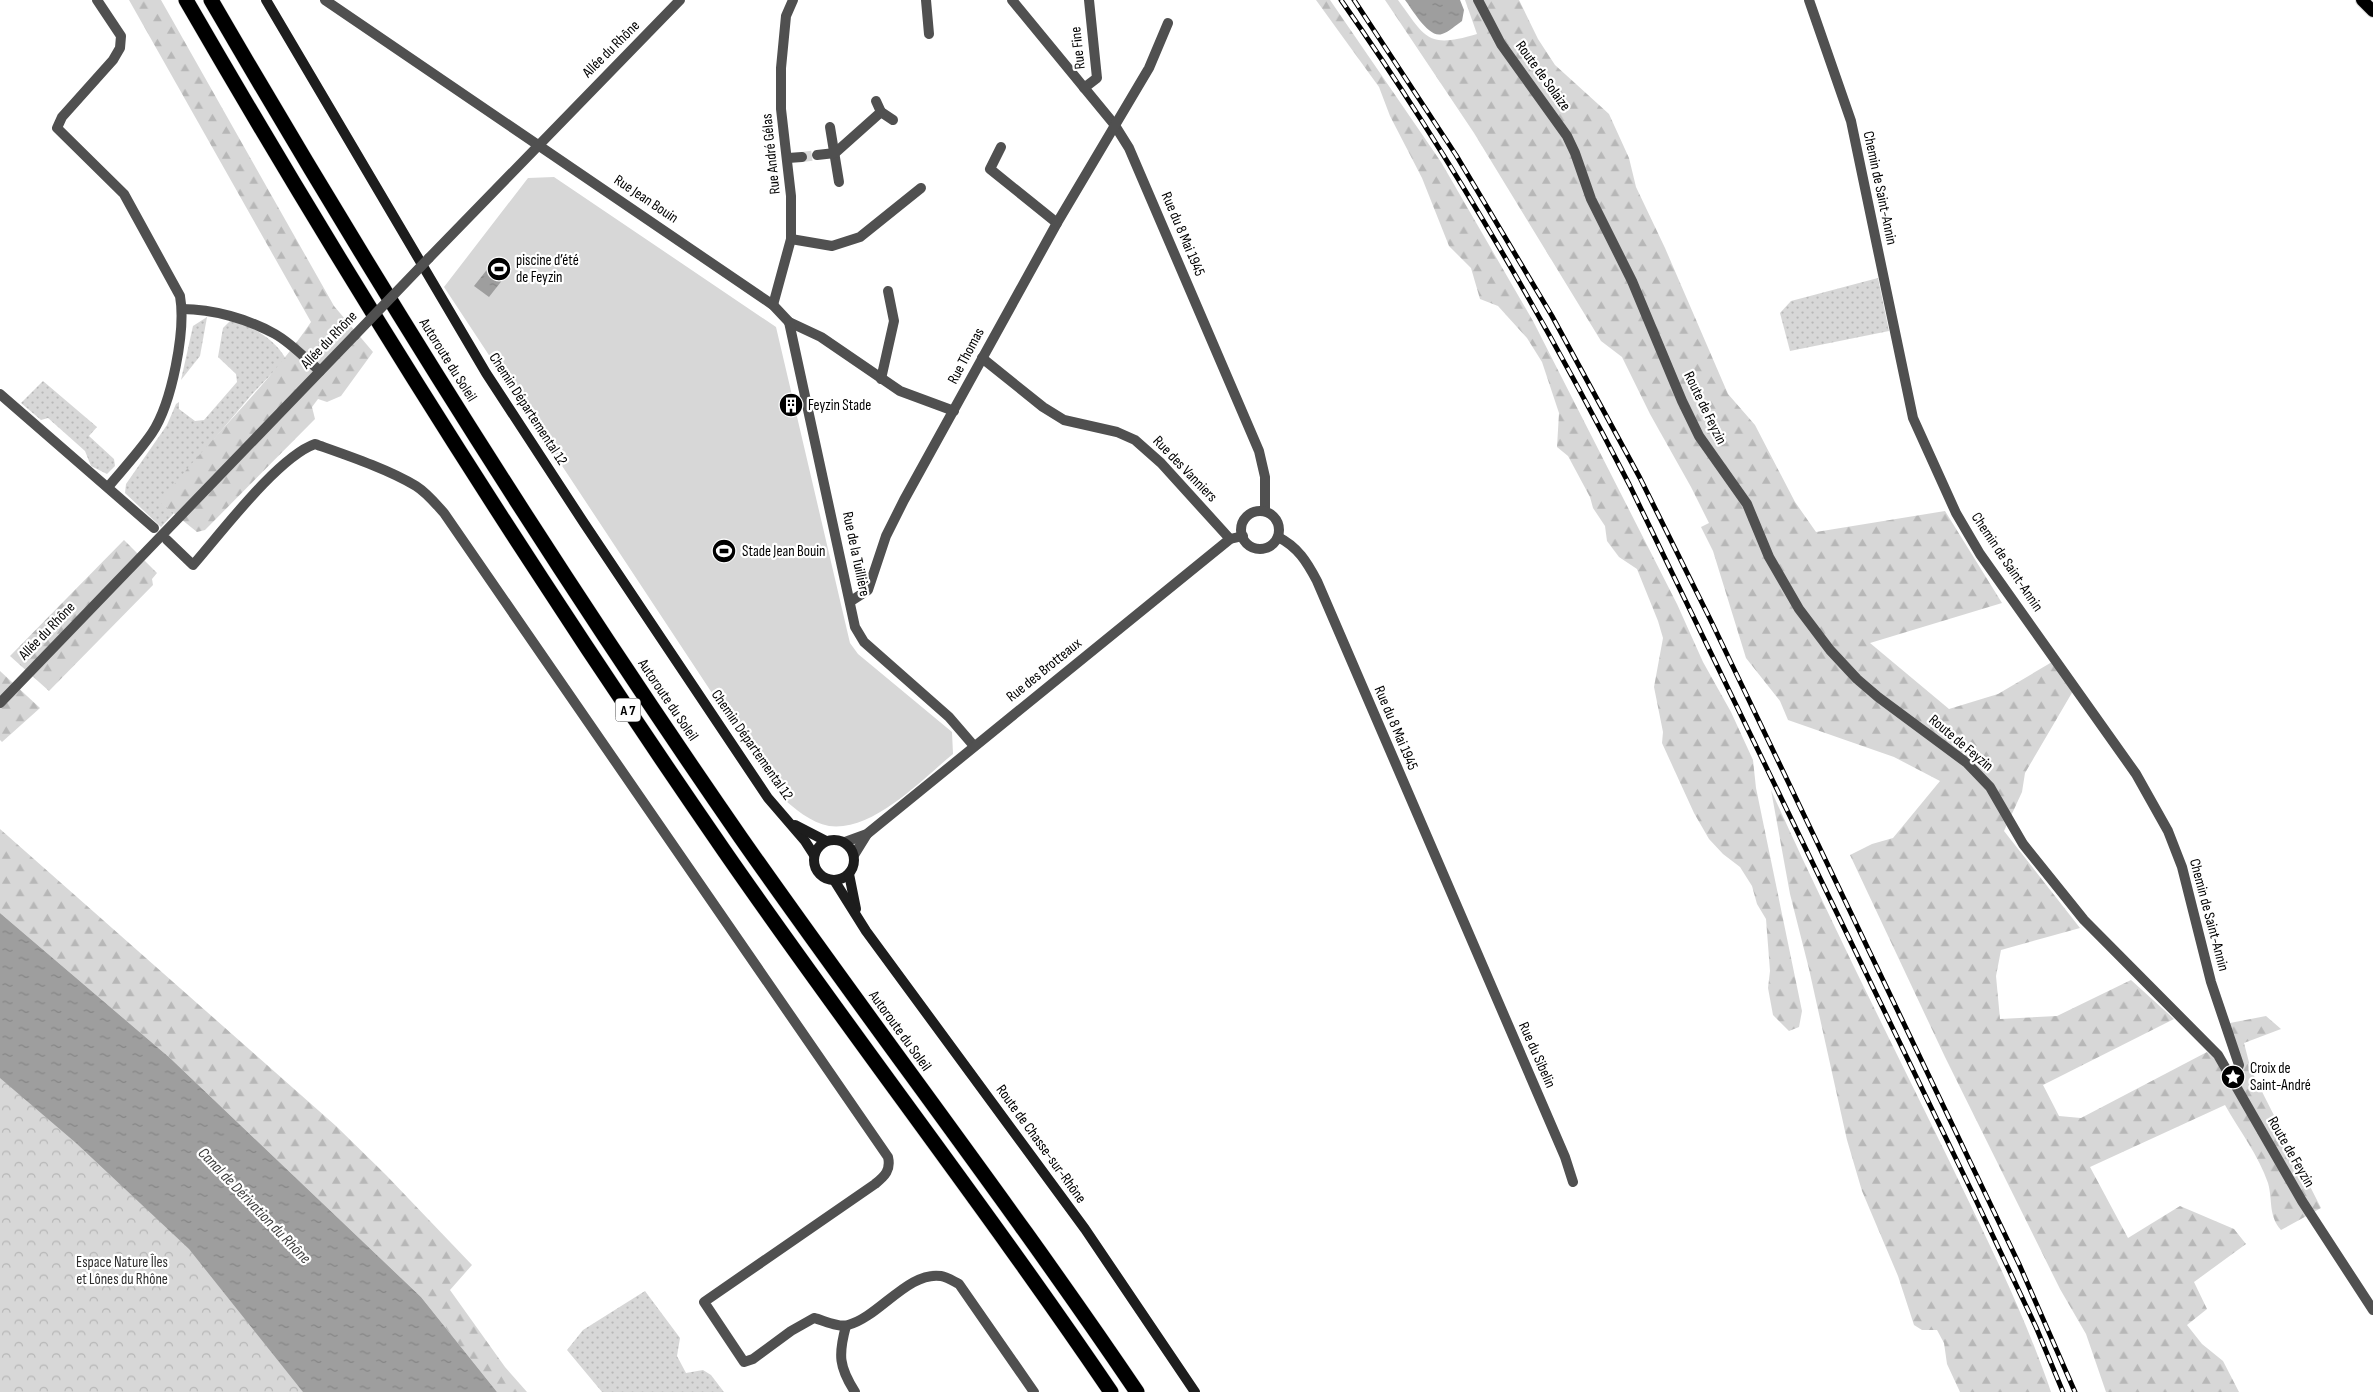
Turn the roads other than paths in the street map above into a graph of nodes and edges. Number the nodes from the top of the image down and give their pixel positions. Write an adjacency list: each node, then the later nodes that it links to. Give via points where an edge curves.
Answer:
1 (97, 0): 36 (street, via 121,36 120,48 62,117 57,128 124,194 180,296)
2 (186, 0): 69 (highway, A 7, via 416,384 612,686 794,951)
3 (211, 0): 70 (highway, Autoroute du Soleil / A 7, via 388,298 630,674 803,926)
4 (266, 0): 53 (main road, Chemin Départemental 12, via 486,373 600,548)
5 (325, 0): 23 (street, Rue Jean Bouin)
6 (680, 0): 23 (street, Allée du Rhône)
7 (793, 0): 28 (street, Rue André Gélas, via 786,16 781,68 781,109)
8 (926, 0): 16 (street)
9 (1012, 0): 17 (street, Rue du 8 Mai 1945)
10 (1089, 0): 17 (street, Rue Fine, via 1096,78)
11 (1478, 0): 29 (street, Route de Solaize, via 1501,44 1567,136)
12 (1809, 0): 63 (street, Chemin de Saint-Annin, via 1851,121 1913,418 1956,513 1980,554 2136,774 2168,831 2182,867 2211,982 2239,1065)
13 (2362, 0): 14 (main road)
14 (2373, 11)
15 (1168, 23): 21 (street, Rue Thomas, via 1149,68)
16 (929, 34)
17 (1084, 88): 21 (street, Rue du 8 Mai 1945)
18 (876, 102): 19 (street)
19 (881, 112): 20 (street); 25 (street)
20 (893, 120)
21 (1114, 124): 32 (street, Rue Thomas); 44 (street, Rue du 8 Mai 1945, via 1130,148 1259,451 1265,476)
22 (830, 127): 25 (street)
23 (538, 144): 35 (street, Rue Jean Bouin); 39 (street, Allée du Rhône, bridge)
24 (1001, 147): 32 (street, via 990,169)
25 (835, 153): 26 (street); 30 (street)
26 (817, 155)
27 (802, 157): 28 (street)
28 (788, 158): 33 (street, Rue André Gélas, via 792,196)
29 (1582, 171): 63 (street, Route de Feyzin, via 1591,200 1632,281 1699,436 1746,504 1770,557 1804,615 1857,679 1967,764 1990,787 2023,844 2072,906 2214,1051)
30 (839, 182)
31 (921, 188): 33 (street, via 860,237 832,246)
32 (1057, 223): 38 (street, Rue Thomas)
33 (791, 239): 35 (street, Rue André Gélas)
34 (888, 291): 40 (street, via 894,320)
35 (773, 304): 37 (street, Rue Jean Bouin)
36 (182, 309): 39 (street, via 200,309 249,322 276,334); 43 (street, via 182,329 164,410 152,432)
37 (789, 322): 40 (street, Rue Jean Bouin, via 821,337); 50 (street, Rue de la Tuillière)
38 (982, 358): 42 (street, Rue Thomas); 48 (street, Rue des Vanniers, via 1064,420 1117,432 1135,440)
39 (320, 371): 51 (street, Allée du Rhône)
40 (881, 379): 42 (street, Rue Jean Bouin, via 900,391)
41 (0, 394): 43 (street)
42 (954, 411): 50 (street, Rue Thomas, via 886,536 868,590)
43 (108, 487): 45 (street)
44 (1265, 511): 46 (street, via 1253,512 1245,519); 47 (street, via 1277,521)
45 (154, 528)
46 (1242, 536): 47 (street, via 1248,544 1258,548 1269,546); 48 (street, Rue des Brotteaux)
47 (1278, 537): 62 (street, Rue du 8 Mai 1945, via 1296,549 1317,581)
48 (1230, 539): 52 (street, Rue des Brotteaux)
49 (167, 540): 66 (street, via 193,565 280,468 303,448 315,444 394,476 429,495 888,1157 890,1166 884,1176 704,1302 744,1362 814,1318)
50 (851, 601): 52 (street, Rue de la Tuillière, via 855,627 864,642 948,717)
51 (0, 702)
52 (974, 746): 54 (street, Rue des Brotteaux)
53 (786, 820): 55 (main road, Chemin Départemental 12); 57 (main road, Chemin Départemental 12)
54 (867, 834): 56 (street, Rue des Brotteaux); 58 (street, Rue des Brotteaux)
55 (826, 841): 56 (main road); 57 (main road)
56 (845, 842): 58 (main road)
57 (814, 855): 60 (main road, via 818,873)
58 (854, 855): 59 (main road, via 855,862)
59 (849, 874): 60 (main road); 61 (main road, Route de Chasse-sur-Rhône)
60 (834, 880): 61 (main road, Route de Chasse-sur-Rhône)
61 (858, 918): 71 (main road, Route de Chasse-sur-Rhône, via 1085,1229)
62 (1471, 942): 64 (street, Rue du Sibelin, via 1566,1157)
63 (2233, 1080): 65 (street, Route de Feyzin, via 2302,1201)
64 (1573, 1182)
65 (2373, 1310)
66 (846, 1326): 67 (street, via 840,1347 843,1372); 68 (street, via 862,1320 909,1286 929,1276 943,1276 959,1284)
67 (855, 1392)
68 (1034, 1392)
69 (1110, 1392)
70 (1137, 1392)
71 (1195, 1392)

